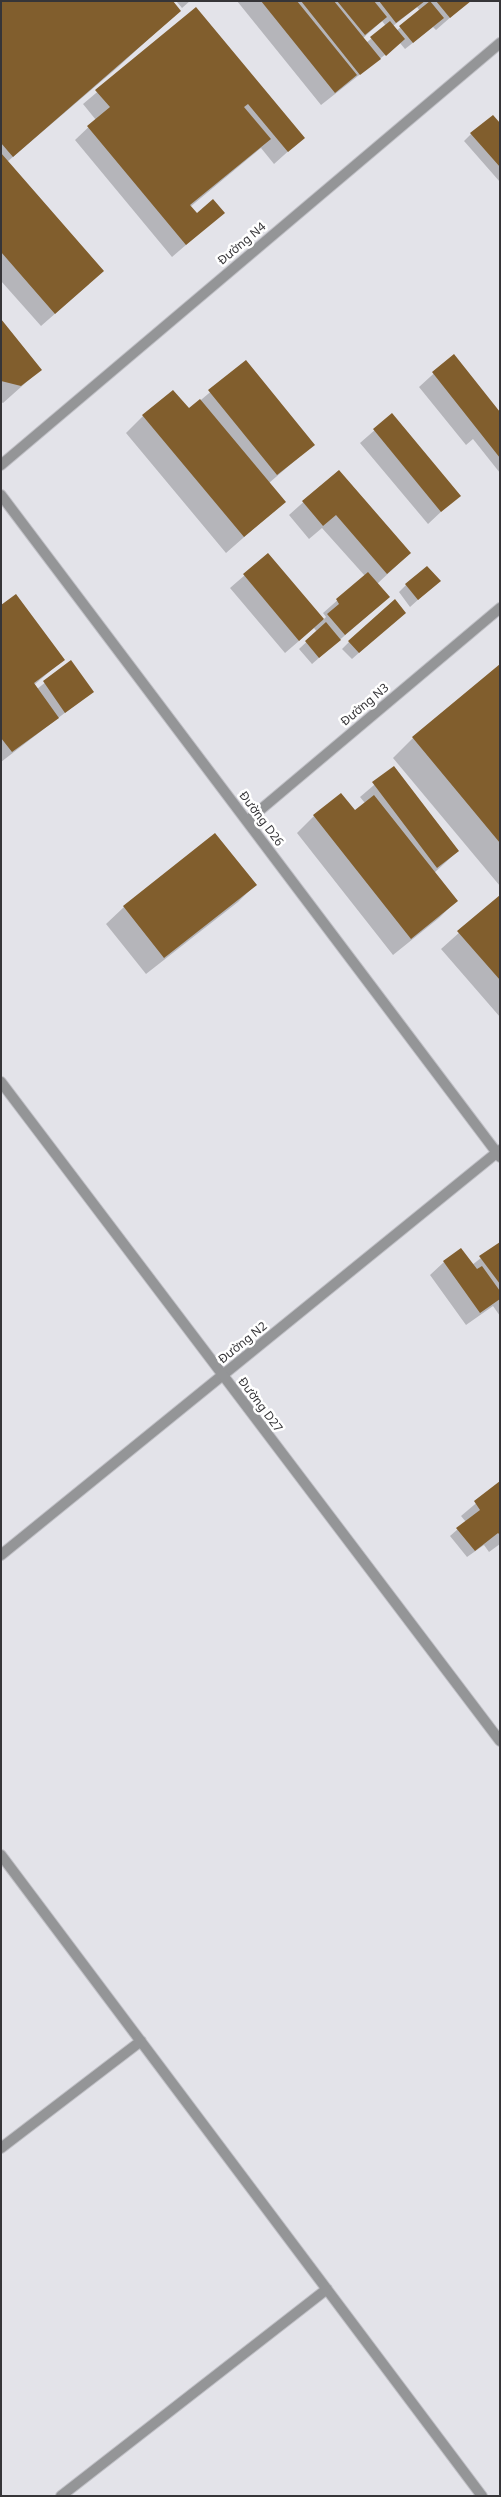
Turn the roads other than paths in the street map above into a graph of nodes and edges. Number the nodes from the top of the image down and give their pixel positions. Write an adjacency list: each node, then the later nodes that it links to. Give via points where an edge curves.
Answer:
1 (500, 43): 2 (street, Đường N4)
2 (1, 464)
3 (1, 495): 5 (street, Đường D26)
4 (500, 608): 5 (street, Đường N3)
5 (247, 821): 7 (street, Đường D26)
6 (1, 1082): 8 (street, Đường D27)
7 (499, 1153): 8 (street, Đường N2)
8 (222, 1375): 9 (street, Đường N2); 10 (street, Đường D27)
9 (1, 1555)
10 (500, 1741)
11 (1, 1855): 12 (street)
12 (141, 2041): 13 (street); 14 (street)
13 (1, 2148)
14 (328, 2289): 15 (street); 16 (street)
15 (61, 2496)
16 (482, 2496)

